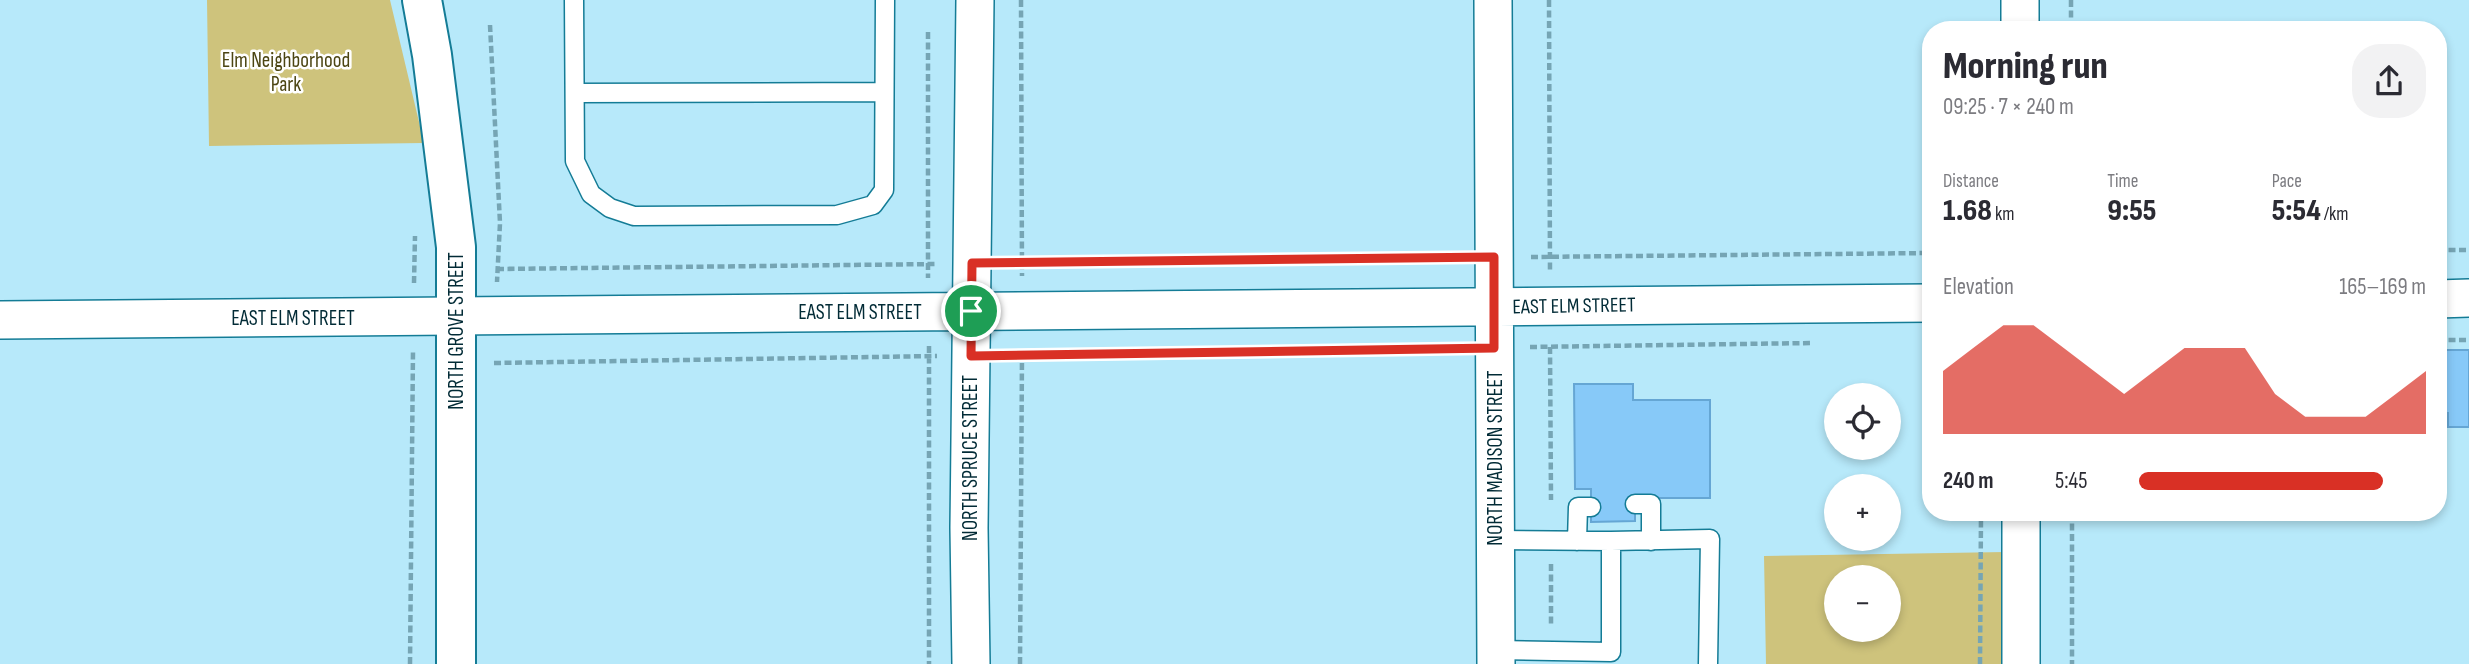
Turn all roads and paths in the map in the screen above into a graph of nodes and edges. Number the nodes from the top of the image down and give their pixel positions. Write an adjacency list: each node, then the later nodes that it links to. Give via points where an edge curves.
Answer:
1 (422, 0): 24 (street, NORTH GROVE STREET, via 456,247)
2 (574, 0): 11 (lane)
3 (885, 0): 10 (lane)
4 (975, 0): 17 (street, NORTH SPRUCE STREET)
5 (1493, 0): 16 (street, NORTH MADISON STREET)
6 (2020, 0): 8 (street)
7 (2071, 0): 9 (path)
8 (2020, 21)
9 (2071, 21)
10 (884, 92): 11 (lane); 11 (lane, via 884,190 873,205 837,215 647,216 610,208 591,194 575,161)
11 (575, 93)
12 (415, 234): 25 (path)
13 (2447, 250): 14 (path)
14 (2469, 250)
15 (1922, 253): 16 (path)
16 (1494, 257): 17 (path); 22 (street, NORTH MADISON STREET)
17 (972, 263): 18 (path); 23 (street, NORTH SPRUCE STREET)
18 (497, 269)
19 (2469, 298): 20 (street)
20 (2447, 299)
21 (1922, 303): 22 (street, EAST ELM STREET)
22 (1494, 307): 23 (street, EAST ELM STREET); 30 (street, NORTH MADISON STREET)
23 (971, 311): 24 (street, EAST ELM STREET); 31 (street, NORTH SPRUCE STREET)
24 (456, 316): 25 (street, EAST ELM STREET); 45 (street, NORTH GROVE STREET)
25 (414, 317): 26 (street, EAST ELM STREET); 44 (path)
26 (0, 320)
27 (2469, 340): 28 (path)
28 (2447, 341)
29 (1824, 343): 30 (path)
30 (1494, 348): 31 (path); 38 (street, NORTH MADISON STREET)
31 (971, 356): 32 (path); 46 (street, NORTH SPRUCE STREET)
32 (494, 363)
33 (1635, 504): 41 (lane, via 1651,504)
34 (1591, 506): 39 (lane, via 1578,506)
35 (1981, 521): 48 (path)
36 (2021, 521): 49 (street)
37 (2071, 521): 50 (path)
38 (1495, 540): 39 (lane); 42 (street, NORTH MADISON STREET)
39 (1577, 541): 40 (lane)
40 (1611, 541): 41 (lane); 43 (lane)
41 (1651, 541): 47 (lane, via 1710,539)
42 (1496, 657): 43 (lane)
43 (1611, 658)
44 (410, 664)
45 (456, 664)
46 (971, 664)
47 (1708, 664)
48 (1980, 664)
49 (2021, 664)
50 (2072, 664)

